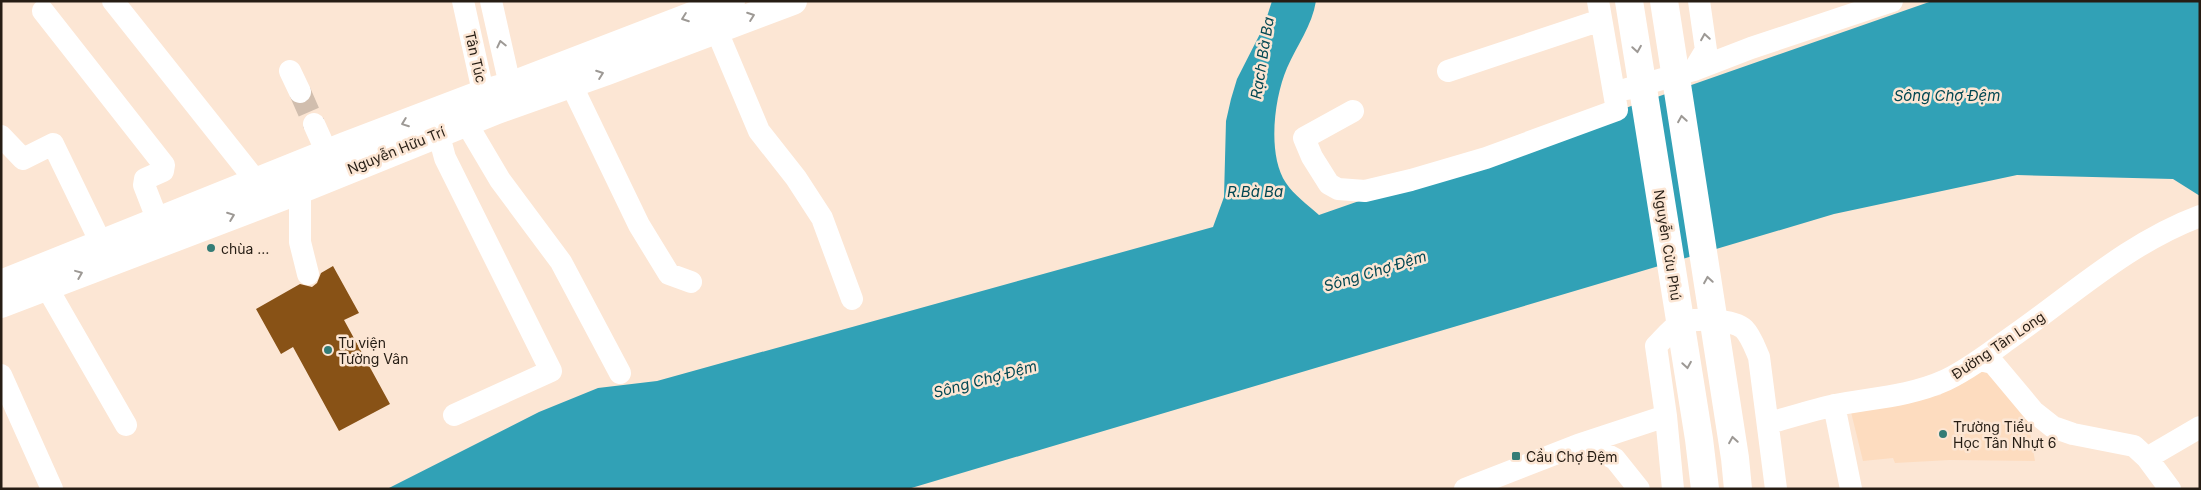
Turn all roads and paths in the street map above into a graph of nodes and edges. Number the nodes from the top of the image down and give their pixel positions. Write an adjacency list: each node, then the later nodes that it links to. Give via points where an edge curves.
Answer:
1 (114, 1): 25 (street)
2 (463, 1): 21 (street, Tân Túc)
3 (491, 1): 19 (street, Tân Túc, one-way to 3)
4 (731, 1): 19 (main road, Nguyễn Hữu Trí, one-way to 19)
5 (793, 1): 12 (main road, Nguyễn Hữu Trí, one-way to 5)
6 (1629, 1): 51 (main road, Nguyễn Cửu Phú, one-way to 51)
7 (1664, 1): 52 (main road, one-way to 7)
8 (1699, 1): 14 (street, one-way to 8, via 1706,50)
9 (1892, 1): 14 (street)
10 (43, 11): 28 (street, via 164,165 163,171 145,179 144,185)
11 (1599, 11): 15 (street); 18 (street)
12 (716, 29): 16 (main road, Nguyễn Hữu Trí, one-way to 12); 34 (street, via 759,131 822,218)
13 (290, 70): 17 (street)
14 (1694, 70): 18 (street)
15 (1448, 71)
16 (571, 84): 19 (main road, Nguyễn Hữu Trí); 32 (street, via 639,225 668,274)
17 (300, 92)
18 (1614, 92): 20 (street, via 1617,110 1486,158 1365,191 1338,189 1329,184 1304,138)
19 (512, 95): 21 (main road, Nguyễn Hữu Trí)
20 (1352, 110)
21 (460, 113): 24 (main road, Nguyễn Hữu Trí, one-way to 24); 26 (main road, Nguyễn Hữu Trí); 37 (street, via 500,180 561,262); 40 (street, Tân Túc, via 445,158 551,370)
22 (314, 124): 24 (street)
23 (1, 136): 29 (street, via 23,159 53,144)
24 (327, 153): 26 (main road, Nguyễn Hữu Trí)
25 (256, 181): 26 (main road, Nguyễn Hữu Trí); 28 (main road, Nguyễn Hữu Trí)
26 (291, 185): 30 (street); 31 (main road, Nguyễn Hữu Trí, one-way to 26)
27 (2200, 216): 36 (street, Đường Tân Long, via 2132,249)
28 (158, 221): 29 (main road, Nguyễn Hữu Trí)
29 (101, 243): 31 (main road, Nguyễn Hữu Trí)
30 (308, 274)
31 (41, 279): 33 (main road, Nguyễn Hữu Trí); 35 (main road, Nguyễn Hữu Trí); 43 (street)
32 (691, 282)
33 (1, 284)
34 (852, 299)
35 (1, 304)
36 (1980, 360): 39 (street, Đường Tân Long, via 1945,380 1907,393); 46 (street, via 1993,363 2034,412 2053,427 2129,444)
37 (620, 374)
38 (1, 376): 47 (street)
39 (1834, 405): 42 (street, Đường Tân Long); 54 (street)
40 (454, 415)
41 (1666, 416): 42 (street, via 1656,346 1678,324 1688,320 1722,321 1744,329 1760,357); 45 (street); 50 (street)
42 (1769, 423): 53 (street)
43 (126, 425)
44 (2200, 427): 46 (street)
45 (1578, 445): 48 (street); 49 (street, via 1615,459)
46 (2147, 458): 55 (street)
47 (52, 489)
48 (1465, 489)
49 (1639, 489)
50 (1673, 489)
51 (1705, 489)
52 (1738, 489)
53 (1776, 489)
54 (1851, 489)
55 (2170, 489)

